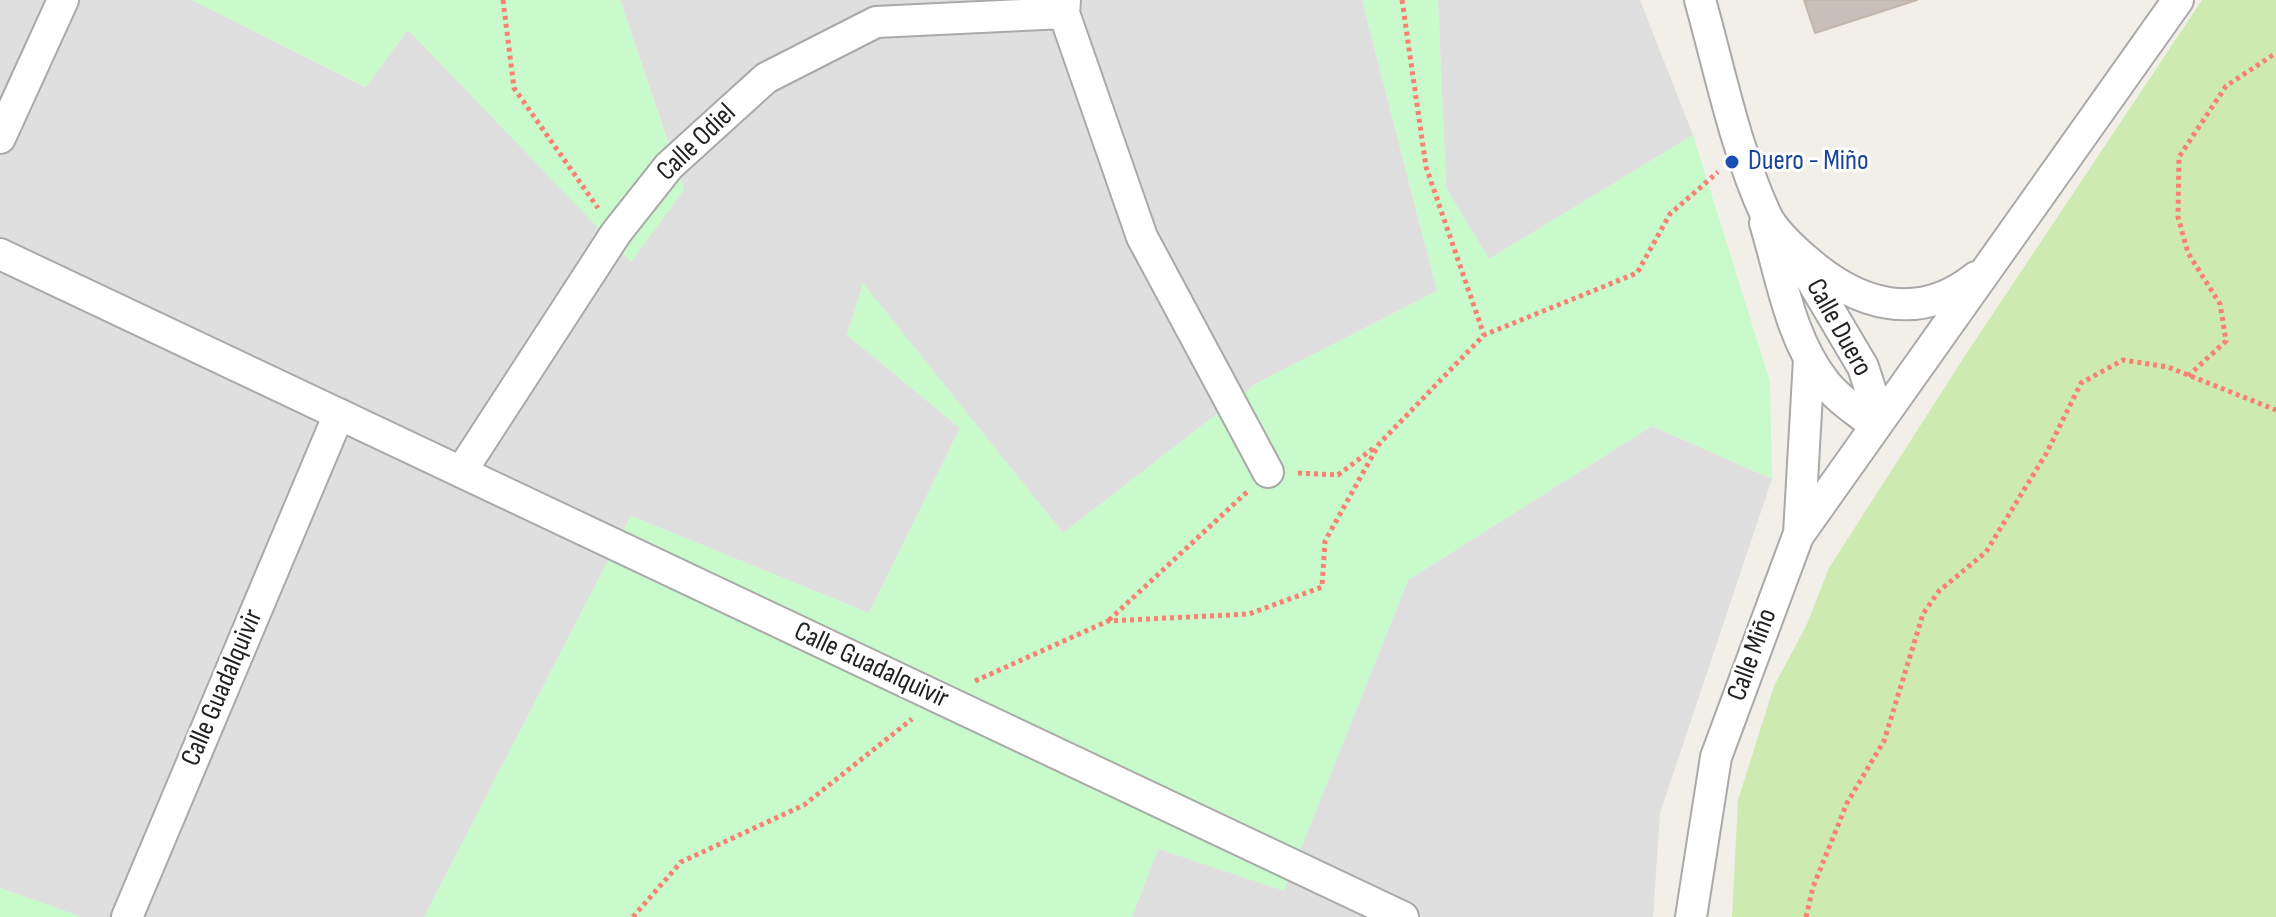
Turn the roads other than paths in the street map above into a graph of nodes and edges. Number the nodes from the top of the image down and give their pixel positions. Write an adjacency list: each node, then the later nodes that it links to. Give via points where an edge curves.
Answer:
1 (63, 0): 5 (street)
2 (1700, 0): 6 (street, Calle Duero)
3 (2178, 0): 9 (street, Calle Miño)
4 (1064, 6): 13 (street, Calle Odiel, via 876,22 766,78 669,166 616,233); 14 (street, Calle Odiel, via 1142,237)
5 (0, 138)
6 (1747, 162): 7 (street, Calle Duero, via 1767,218); 10 (street, Calle Duero)
7 (1786, 240): 9 (street, Calle Duero, via 1839,284 1882,304 1949,294); 12 (street, Calle Duero, via 1863,367)
8 (0, 254): 11 (street, Calle Guadalquivir)
9 (1995, 261): 12 (street, Calle Miño)
10 (1809, 359): 12 (street, Calle Duero, via 1826,384); 15 (street, Calle Duero)
11 (339, 414): 13 (street, Calle Guadalquivir); 16 (street, Calle Guadalquivir)
12 (1878, 423): 15 (street, Calle Miño)
13 (461, 472): 17 (street, Calle Guadalquivir)
14 (1268, 472)
15 (1798, 536): 18 (street, Calle Miño, via 1716,757)
16 (127, 917)
17 (1403, 917)
18 (1691, 917)

